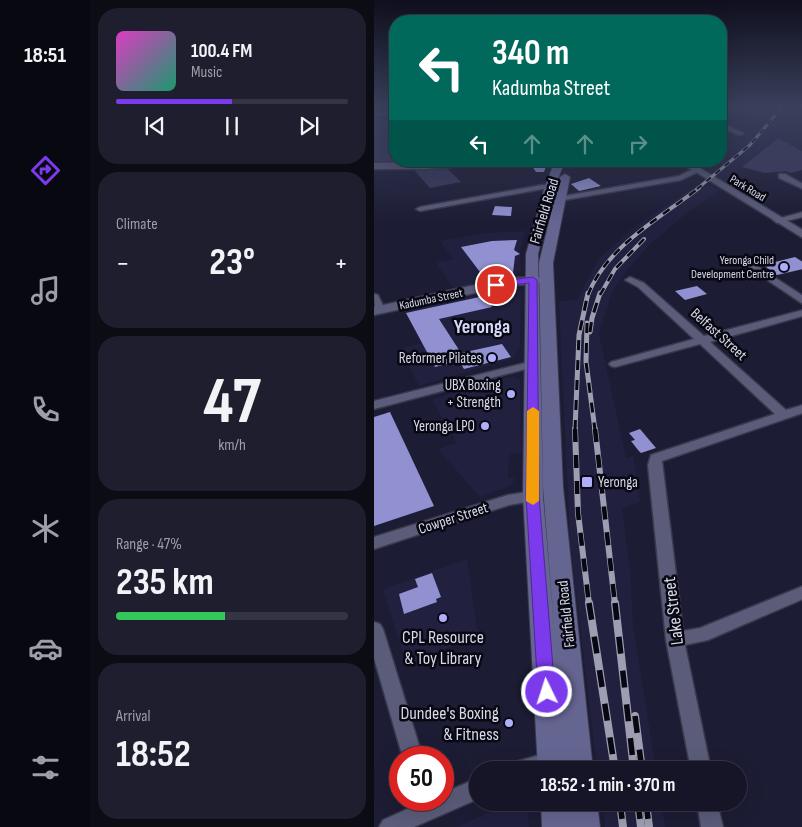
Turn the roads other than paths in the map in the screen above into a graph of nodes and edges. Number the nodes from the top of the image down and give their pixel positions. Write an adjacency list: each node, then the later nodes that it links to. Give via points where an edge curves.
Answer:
1 (374, 166): 2 (street)
2 (389, 166)
3 (558, 167): 8 (main road, Fairfield Road)
4 (569, 167): 9 (main road, Fairfield Road)
5 (691, 167): 6 (street, Park Road)
6 (695, 170): 11 (street, via 681,178); 14 (street, Park Road)
7 (782, 176): 10 (street)
8 (550, 186): 9 (street); 11 (main road, Fairfield Road); 12 (street)
9 (562, 187): 11 (main road, Fairfield Road)
10 (802, 187)
11 (553, 200): 17 (main road, Fairfield Road, via 550,237)
12 (420, 209)
13 (802, 214): 14 (street)
14 (777, 220): 15 (street, Park Road)
15 (802, 235)
16 (752, 265): 20 (street)
17 (540, 280): 21 (street, Kadumba Street, via 507,282); 24 (main road, Fairfield Road); 35 (main road, Fairfield Road)
18 (630, 280): 23 (street, Belfast Street, via 642,285)
19 (374, 297): 21 (street)
20 (802, 301)
21 (377, 311)
22 (802, 313): 23 (street)
23 (703, 341): 25 (street); 28 (street, Belfast Street)
24 (533, 364): 26 (street); 29 (main road, Fairfield Road)
25 (615, 364)
26 (374, 405)
27 (802, 409): 28 (street)
28 (784, 415): 33 (street, Lake Street, via 656,458)
29 (533, 496): 30 (street, Cowper Street, via 508,500); 36 (main road, Fairfield Road)
30 (374, 543)
31 (802, 592): 33 (street, via 702,634)
32 (374, 629): 34 (street)
33 (675, 640): 37 (street, Lake Street)
34 (410, 746)
35 (565, 761)
36 (565, 761)
37 (699, 761)
38 (469, 791): 39 (street)
39 (454, 796)
40 (418, 811): 44 (street)
41 (556, 811): 45 (main road)
42 (583, 811): 46 (main road)
43 (709, 811): 47 (street)
44 (390, 827)
45 (557, 827)
46 (585, 827)
47 (712, 827)

